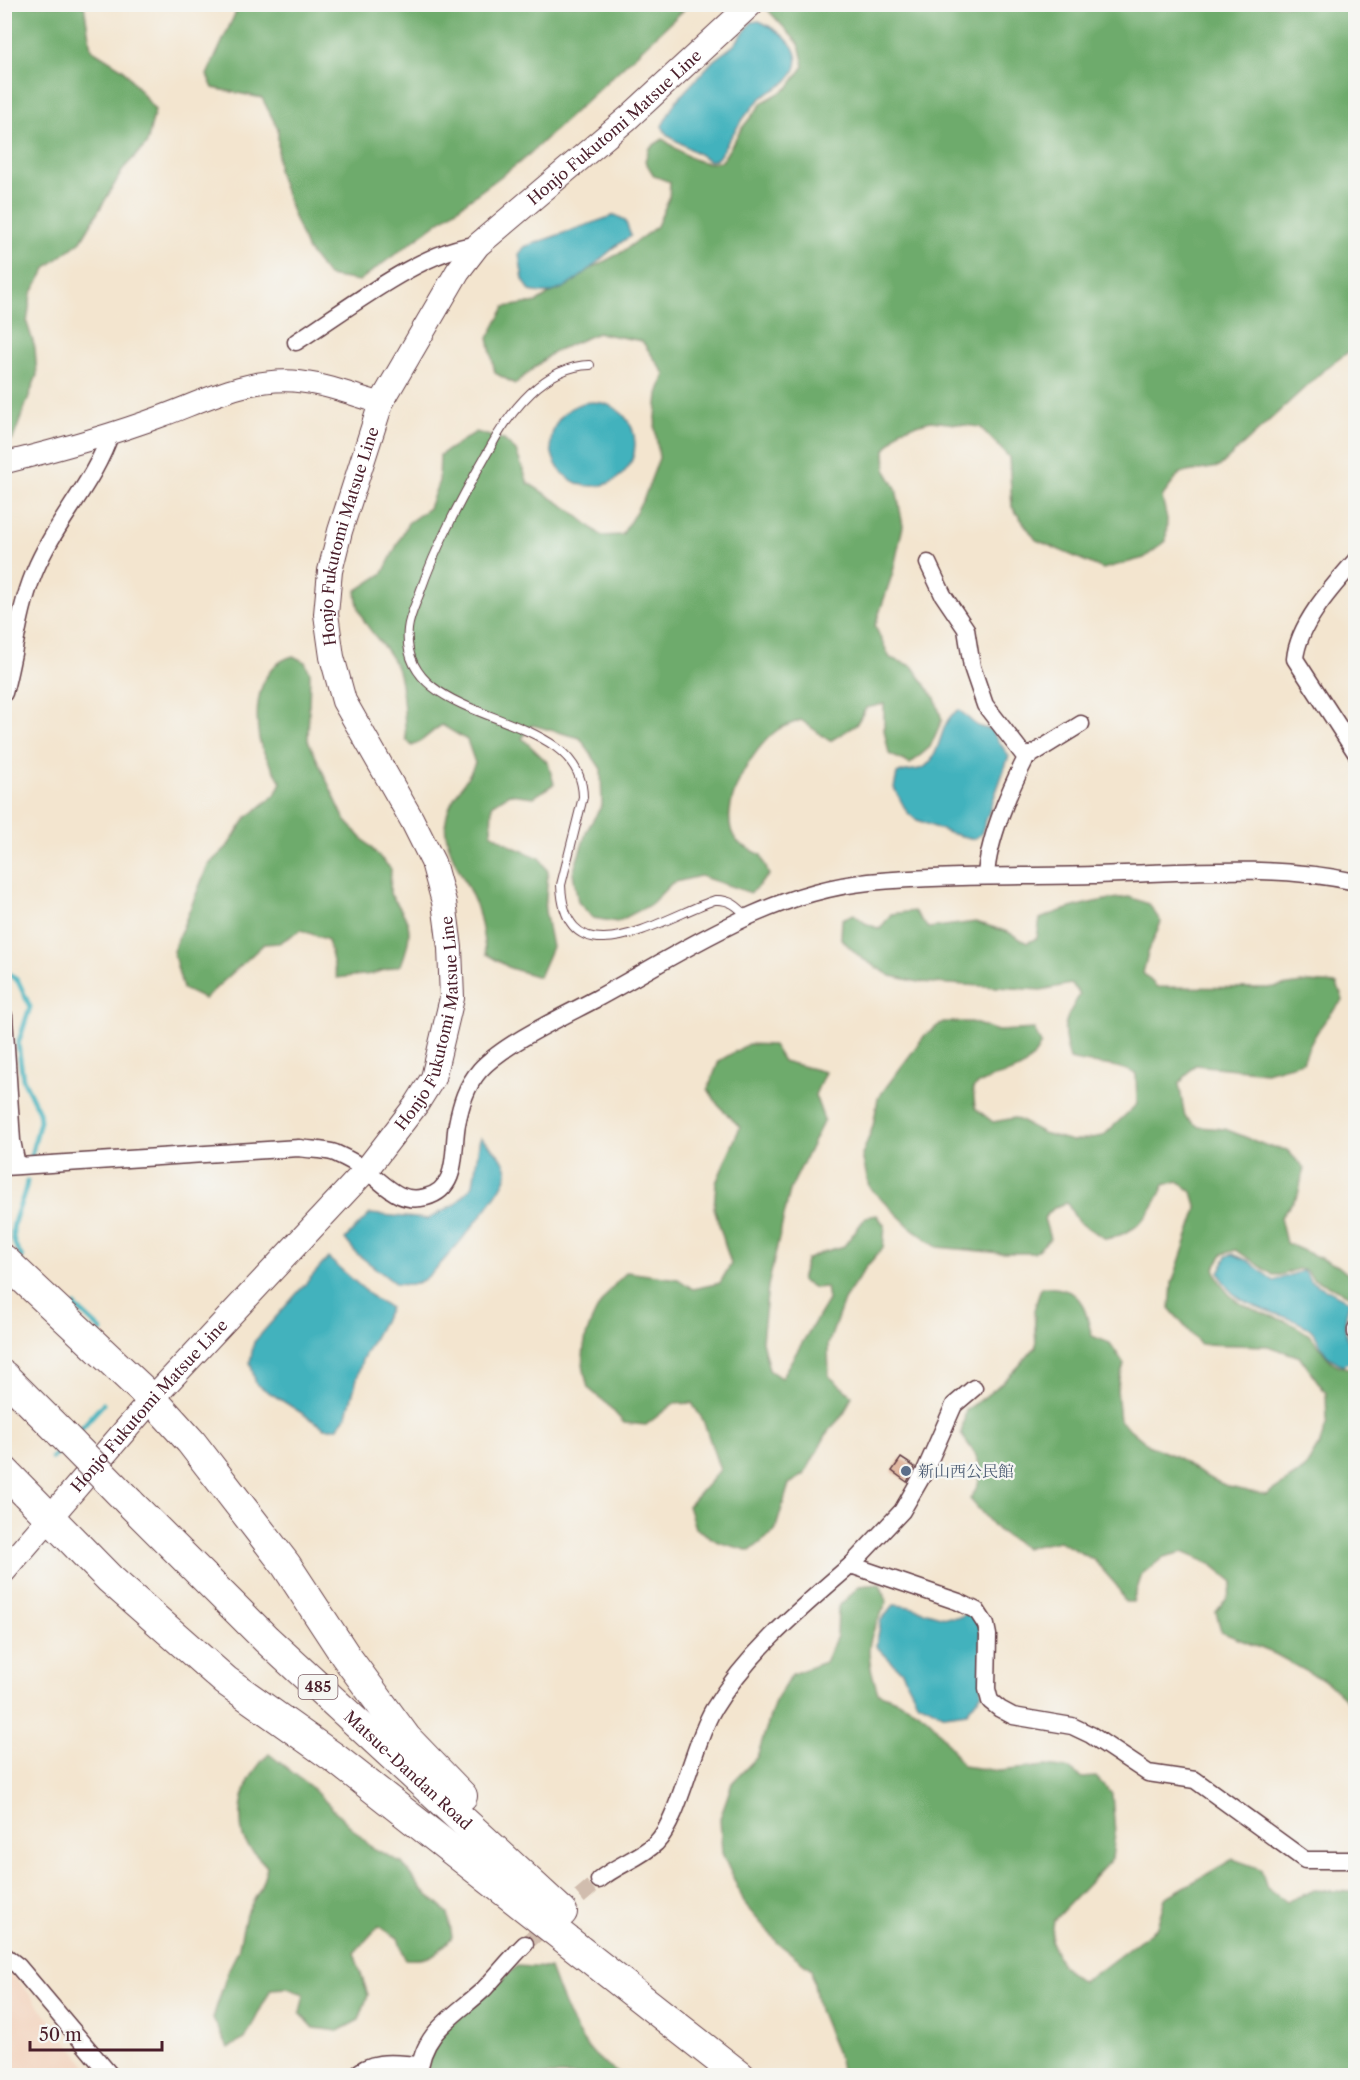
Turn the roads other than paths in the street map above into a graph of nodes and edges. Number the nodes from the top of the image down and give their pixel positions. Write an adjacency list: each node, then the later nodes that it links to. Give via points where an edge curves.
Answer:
1 (751, 4): 2 (main road, Honjo Fukutomi Matsue Line, via 628,118)
2 (478, 245): 3 (street, via 461,245 426,260); 5 (main road, Honjo Fukutomi Matsue Line, via 458,271)
3 (296, 342)
4 (590, 365): 16 (lane, via 573,365 555,375 504,422 429,566 408,628 408,647 423,679 440,693 537,736 571,759 583,783 583,797 561,885 562,900 576,927 587,936 616,939 714,900 735,904)
5 (381, 404): 6 (street, via 335,389 292,381 256,384); 19 (main road, Honjo Fukutomi Matsue Line, via 330,571 326,614 344,701 433,862 444,902 452,998 433,1078)
6 (111, 432): 7 (street); 10 (street, via 104,455 34,572)
7 (4, 463)
8 (1356, 560): 12 (street, via 1324,596 1295,659)
9 (928, 563): 13 (street, via 943,595 966,628 972,667 985,705)
10 (4, 693)
11 (1081, 724): 13 (street)
12 (1356, 753)
13 (1026, 758): 14 (street, via 987,859)
14 (986, 876): 15 (street, via 1240,870 1314,873); 16 (street, via 847,884 790,899)
15 (1356, 882)
16 (748, 916): 19 (street, via 527,1036 481,1069 466,1089 456,1125 451,1176 441,1189 428,1197 413,1199 395,1195)
17 (4, 1016): 18 (street)
18 (11, 1166): 19 (street, via 300,1148 333,1152)
19 (366, 1170): 23 (main road, Honjo Fukutomi Matsue Line)
20 (4, 1260): 23 (highway)
21 (4, 1376): 29 (highway, Matsue-Dandan Road / 485, bridge, via 266,1639)
22 (974, 1388): 26 (street, via 954,1405 924,1473 902,1511)
23 (152, 1399): 25 (main road, Honjo Fukutomi Matsue Line); 29 (highway, via 191,1442 285,1565 406,1738 468,1803)
24 (4, 1471): 25 (highway)
25 (49, 1517): 27 (main road, Honjo Fukutomi Matsue Line); 36 (highway, via 152,1617 226,1681 336,1759)
26 (851, 1565): 28 (street, via 977,1611 988,1635 987,1689 990,1701 1000,1709 1013,1716 1072,1726 1148,1773 1195,1780 1305,1860); 30 (street, via 773,1633 725,1692 694,1749 674,1814 657,1842 613,1867)
27 (4, 1570)
28 (1356, 1860)
29 (512, 1867): 37 (highway, Matsue-Dandan Road / 485)
30 (599, 1880)
31 (525, 1944): 33 (street, via 483,1989 436,2030 424,2049)
32 (4, 1955): 34 (street, via 18,1966)
33 (419, 2070): 35 (street, via 379,2064 364,2068)
34 (111, 2076)
35 (356, 2076)
36 (740, 2076)
37 (746, 2076)

